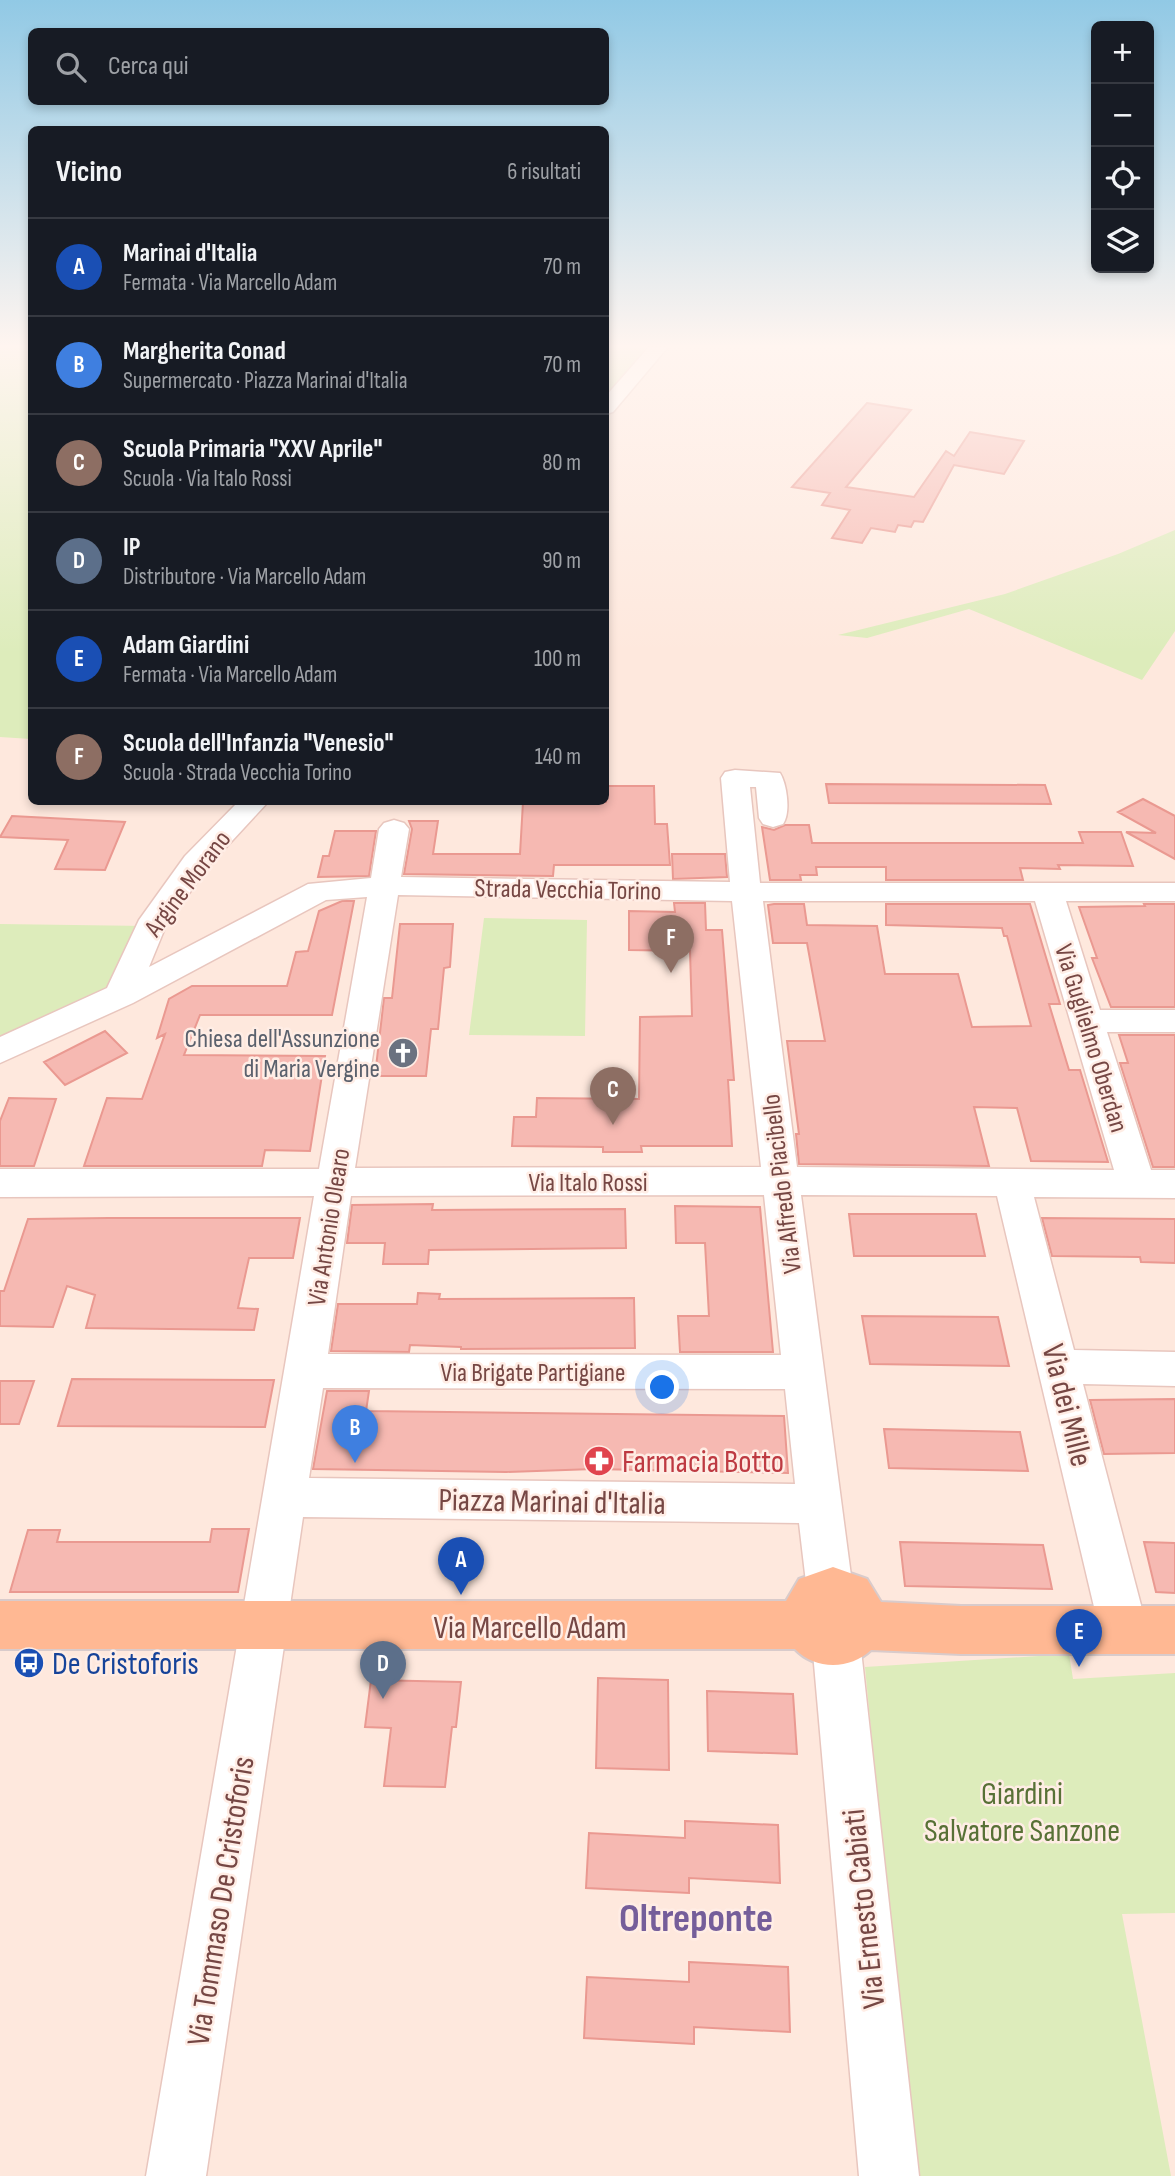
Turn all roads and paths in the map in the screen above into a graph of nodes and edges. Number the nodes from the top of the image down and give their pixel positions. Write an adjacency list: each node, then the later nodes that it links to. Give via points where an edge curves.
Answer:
1 (249, 806): 8 (street, Argine Morano, via 175,933); 9 (street, Argine Morano, via 196,862 150,927)
2 (773, 818): 6 (street, Via Alfredo Piacibello, via 770,779 735,778)
3 (394, 829): 4 (street, Via Antonio Olearo)
4 (387, 886): 6 (street, Strada Vecchia Torino); 8 (street, Strada Vecchia Torino, via 319,891); 14 (street, Via Antonio Olearo)
5 (1047, 891): 6 (street, Strada Vecchia Torino); 7 (street, Strada Vecchia Torino); 10 (street, Via Guglielmo Oberdan)
6 (746, 892): 13 (street, Via Alfredo Piacibello)
7 (1175, 892)
8 (155, 977): 9 (street, Strada Vecchia Torino)
9 (121, 995): 12 (street, Strada Vecchia Torino)
10 (1087, 1021): 11 (street); 17 (street, Via Guglielmo Oberdan)
11 (1175, 1021)
12 (0, 1051)
13 (782, 1181): 14 (street, Via Italo Rossi); 16 (street, Via Italo Rossi); 22 (street, Via Alfredo Piacibello)
14 (335, 1182): 15 (street, Via Italo Rossi); 21 (street, Via Antonio Olearo)
15 (0, 1183)
16 (1012, 1183): 17 (street, Via Italo Rossi); 19 (street, Via dei Mille)
17 (1137, 1184): 18 (street, Via Italo Rossi)
18 (1175, 1184)
19 (1059, 1367): 20 (street); 28 (street, Via dei Mille)
20 (1175, 1369)
21 (304, 1371): 22 (street, Via Brigate Partigiane); 23 (street, Via Antonio Olearo)
22 (803, 1372): 24 (street, Via Alfredo Piacibello)
23 (285, 1497): 24 (street, Piazza Marinai d'Italia); 27 (street, Via Antonio Olearo)
24 (819, 1504): 25 (street, Via Alfredo Piacibello)
25 (833, 1621): 27 (main road, Via Marcello Adam); 28 (main road, Via Marcello Adam, via 961,1630); 31 (street, Via Ernesto Cabiati)
26 (0, 1625): 27 (main road, Via Marcello Adam)
27 (263, 1626): 30 (street, Via Tommaso De Cristoforis)
28 (1123, 1628): 29 (main road, Via Marcello Adam)
29 (1175, 1630)
30 (176, 2176)
31 (889, 2176)

